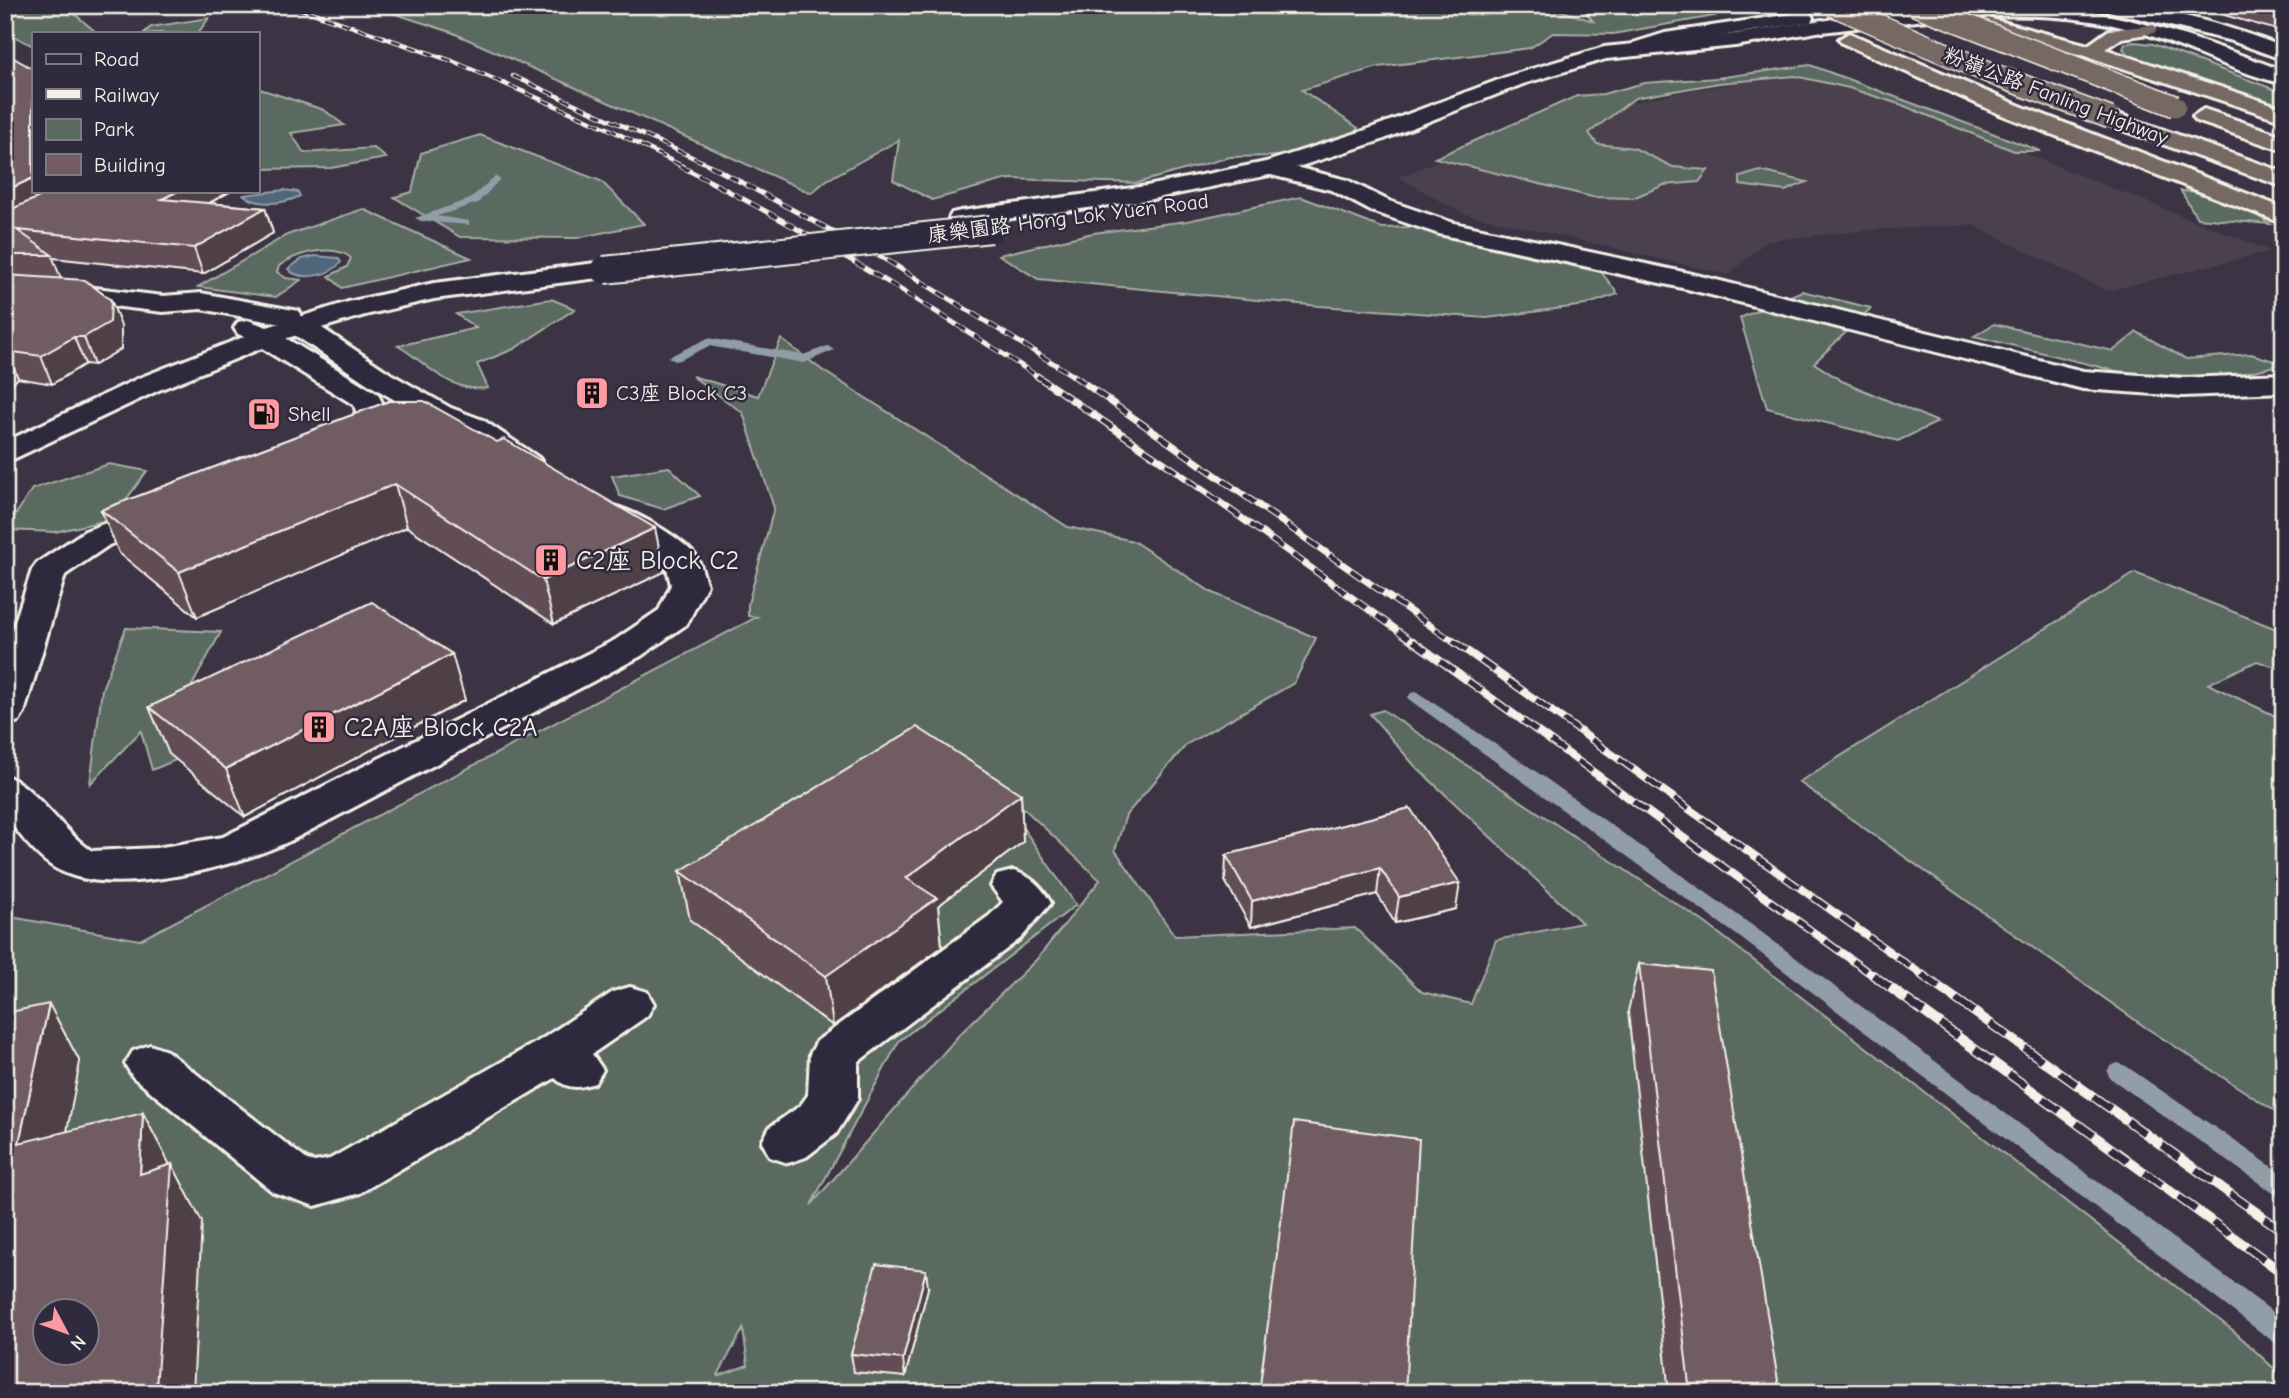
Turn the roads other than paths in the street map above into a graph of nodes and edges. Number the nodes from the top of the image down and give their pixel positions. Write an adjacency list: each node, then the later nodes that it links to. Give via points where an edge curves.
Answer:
1 (1779, 5): 8 (street)
2 (1832, 5): 23 (highway, 粉嶺公路 Fanling Highway, bridge, via 2000,77)
3 (1916, 5): 7 (street); 19 (highway, 粉嶺公路 Fanling Highway, bridge, via 2073,69)
4 (2107, 5): 15 (street, via 2239,37)
5 (2183, 5): 13 (street)
6 (2088, 10): 7 (street); 10 (street)
7 (1951, 14): 9 (street); 11 (street)
8 (1813, 22): 9 (street); 21 (street, 康樂園路 Hong Lok Yuen Road, via 1735,40 1604,53)
9 (1850, 22): 11 (street); 17 (street, via 1608,75); 24 (highway, via 2010,110)
10 (2118, 23): 11 (street); 12 (street)
11 (1988, 24): 14 (highway)
12 (2147, 29): 14 (highway, via 2105,38); 16 (street)
13 (2284, 37)
14 (2093, 52): 18 (highway)
15 (2284, 54)
16 (2280, 74)
17 (1534, 98)
18 (2284, 115)
19 (2284, 144)
20 (1349, 167): 22 (street, 康樂園路 Hong Lok Yuen Road)
21 (1271, 168): 22 (street); 25 (street, 康樂園路 Hong Lok Yuen Road, via 1147,193)
22 (1311, 177): 25 (street, 康樂園路 Hong Lok Yuen Road, bridge, via 1165,210); 32 (street, via 1448,229 1688,281 2083,380 2140,389)
23 (2284, 180)
24 (2284, 217)
25 (596, 263): 30 (street, 康樂園路 Hong Lok Yuen Road)
26 (5, 274): 28 (street, via 36,279)
27 (5, 291): 28 (street)
28 (61, 292): 29 (street)
29 (163, 304): 30 (street, via 201,301); 31 (street)
30 (295, 321): 31 (street, 康樂園路 Hong Lok Yuen Road); 33 (street)
31 (256, 333): 31 (street, via 149,384 5,454 72,404 190,348); 33 (street, via 367,400 371,411 353,434)
32 (2284, 383)
33 (440, 414): 36 (street, via 472,427 672,551 682,561 689,585 674,615 628,648 237,848 197,858 79,863 34,824)
34 (190, 500): 35 (street, via 97,538 49,570)
35 (5, 713)
36 (5, 789)
37 (1013, 886): 40 (street, via 1029,904 1005,927 834,1054 834,1099 818,1120)
38 (629, 1004): 39 (street, via 568,1061 342,1178 315,1184 291,1177)
39 (150, 1064)
40 (788, 1142)

